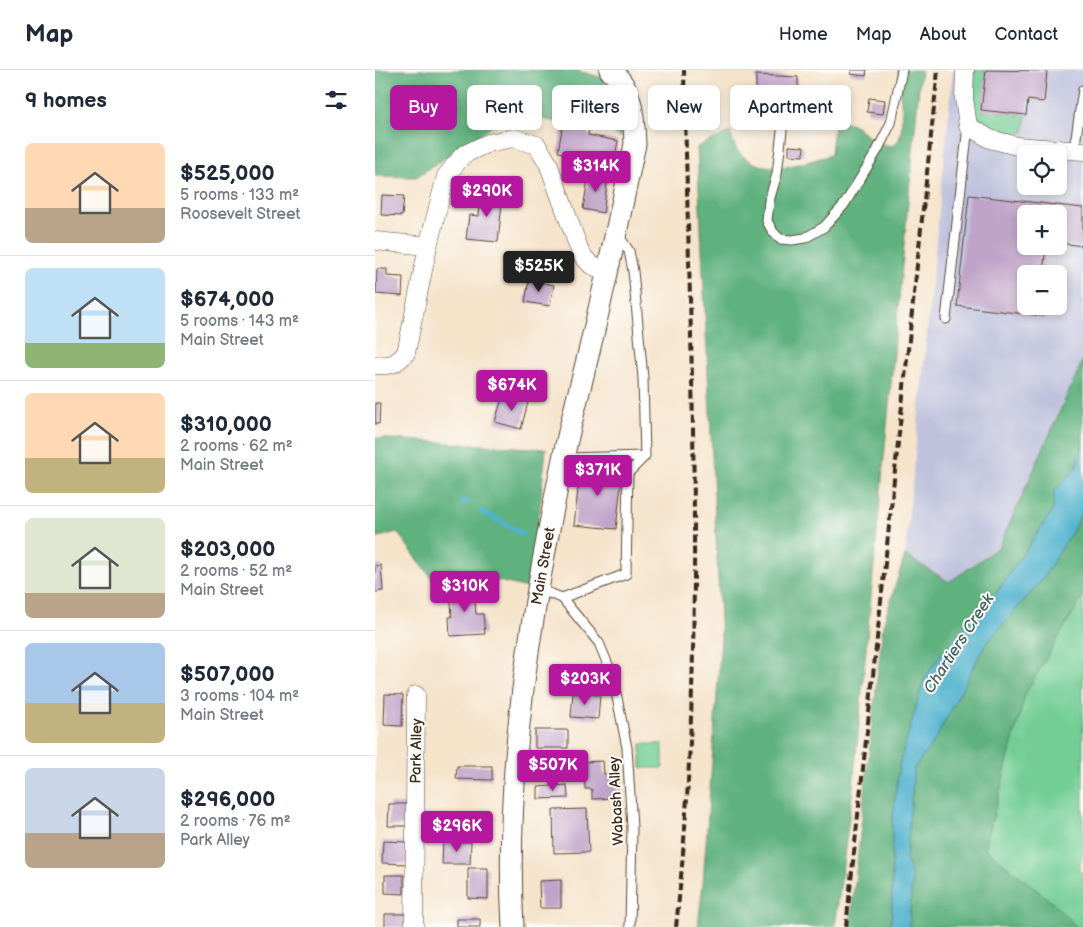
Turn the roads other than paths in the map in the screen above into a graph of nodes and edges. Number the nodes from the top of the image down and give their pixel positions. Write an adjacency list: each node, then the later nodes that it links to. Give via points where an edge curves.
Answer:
1 (610, 70): 8 (street, Main Street, via 627,92 634,117 635,144)
2 (902, 70): 6 (lane, via 891,123 844,205 824,227 805,238 792,240 780,239 767,221)
3 (965, 70): 5 (street)
4 (1083, 90): 7 (lane)
5 (968, 126): 7 (street, via 990,139 1017,146); 12 (lane)
6 (782, 130)
7 (1079, 151)
8 (616, 231): 11 (street, Main Street); 14 (lane, via 629,251 633,271 643,378)
9 (375, 241): 10 (street)
10 (428, 246): 11 (street, via 446,176 463,155 513,138 537,145 548,164 581,254 591,265); 13 (street, via 406,353 389,366)
11 (607, 272): 15 (street, Main Street)
12 (946, 319)
13 (375, 365)
14 (645, 456): 15 (lane); 17 (lane, via 628,473 626,574)
15 (563, 458): 16 (street, Main Street)
16 (538, 589): 17 (lane); 20 (street, Main Street, via 515,771 511,835)
17 (562, 598): 21 (lane, Wabash Alley, via 599,643 613,677 627,748 632,827)
18 (417, 695): 19 (street, Park Alley)
19 (414, 927)
20 (513, 927)
21 (631, 927)

